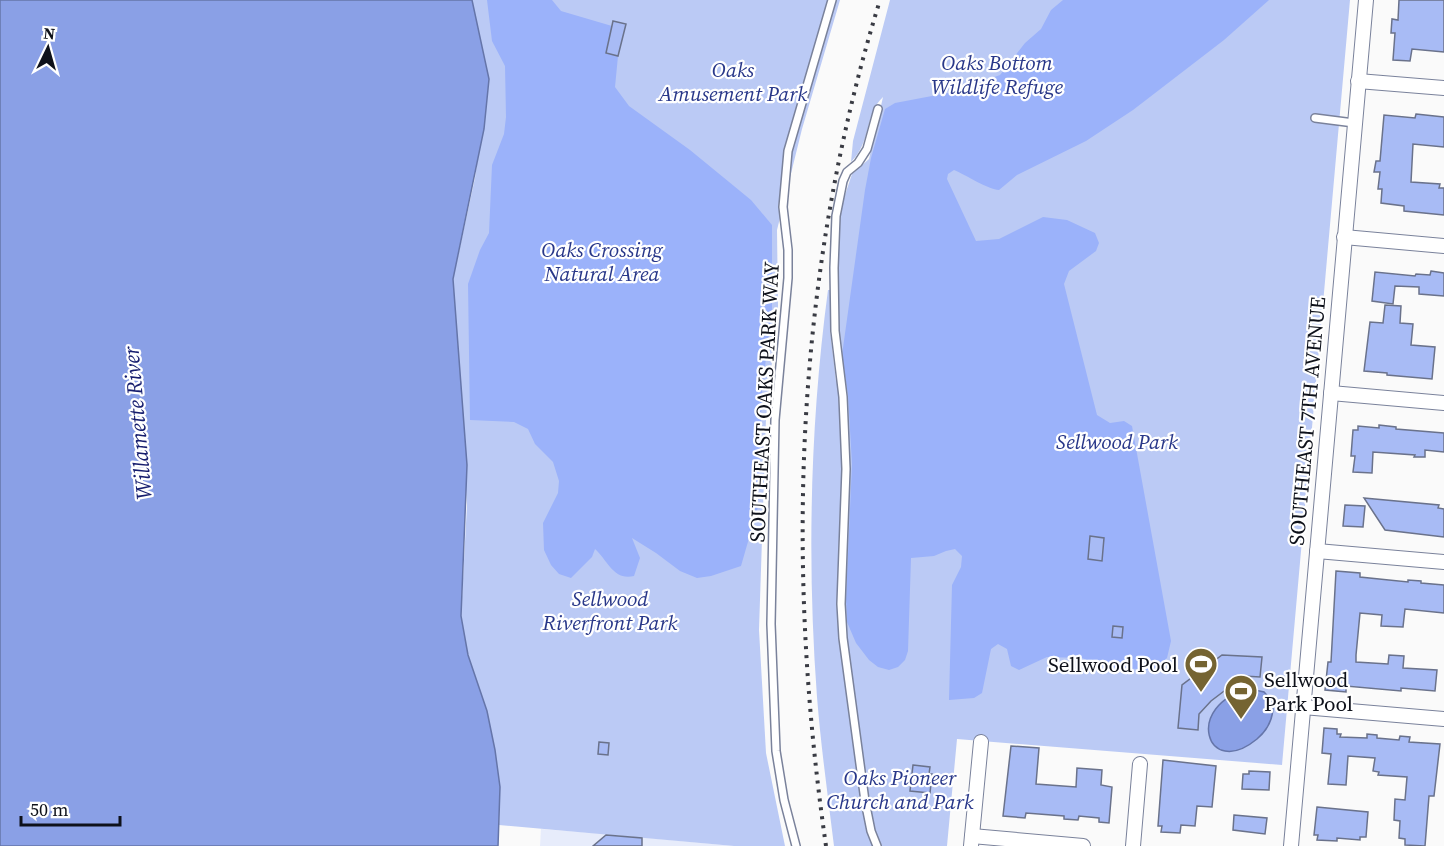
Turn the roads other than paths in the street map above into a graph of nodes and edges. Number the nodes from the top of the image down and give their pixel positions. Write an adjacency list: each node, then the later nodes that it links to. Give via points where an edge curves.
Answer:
1 (832, 0): 19 (lane, SOUTHEAST OAKS PARK WAY, via 788,151 783,207 788,278 775,420 771,624 776,751)
2 (1366, 0): 3 (street, SOUTHEAST 7TH AVENUE)
3 (1358, 81): 4 (street); 7 (street, SOUTHEAST 7TH AVENUE)
4 (1444, 88)
5 (879, 109): 20 (lane, via 867,149 843,181 836,216 834,267 846,470 843,638 865,801)
6 (1315, 118): 7 (lane)
7 (1354, 123): 8 (street, SOUTHEAST 7TH AVENUE)
8 (1344, 237): 9 (street); 10 (street, SOUTHEAST 7TH AVENUE)
9 (1444, 246)
10 (1331, 393): 11 (street); 12 (street, SOUTHEAST 7TH AVENUE)
11 (1444, 403)
12 (1317, 551): 13 (street); 14 (street, SOUTHEAST 7TH AVENUE)
13 (1444, 562)
14 (1303, 707): 15 (street); 23 (street, SOUTHEAST 7TH AVENUE)
15 (1444, 719)
16 (981, 742): 18 (street)
17 (1140, 764): 22 (street)
18 (972, 841): 21 (street)
19 (796, 846)
20 (877, 846)
21 (1083, 846)
22 (1133, 846)
23 (1291, 846)

